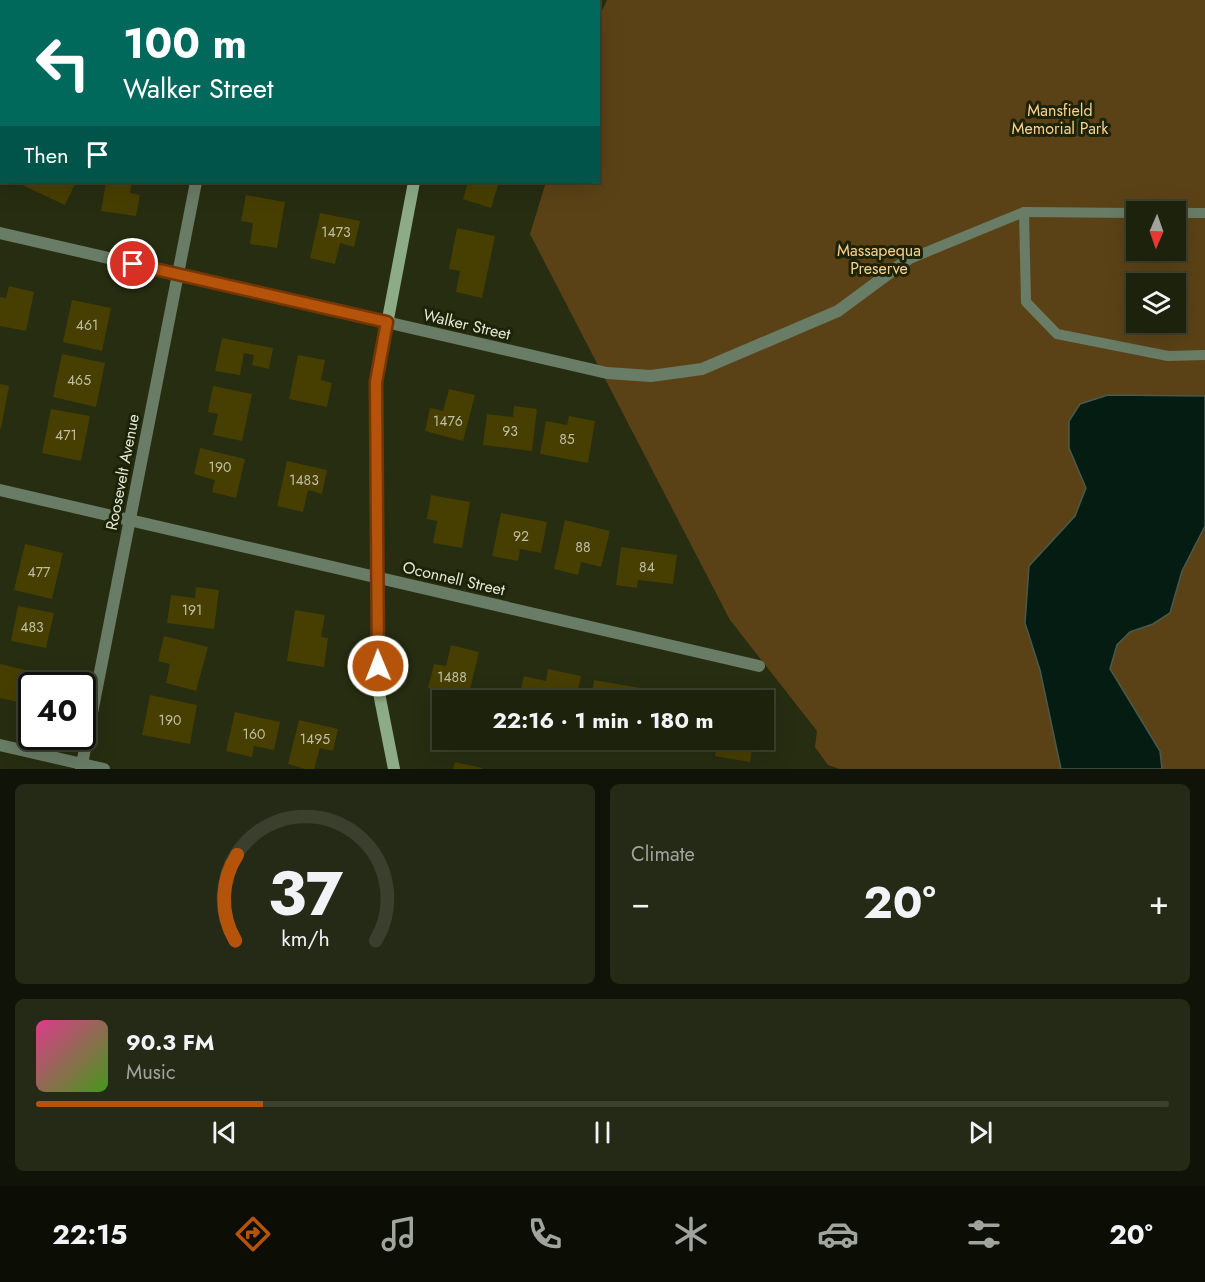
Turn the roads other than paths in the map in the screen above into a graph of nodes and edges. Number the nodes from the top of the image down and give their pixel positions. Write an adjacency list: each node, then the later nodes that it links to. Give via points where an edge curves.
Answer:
1 (196, 183): 9 (street, Roosevelt Avenue)
2 (414, 183): 10 (street)
3 (1024, 212): 4 (lane); 8 (lane); 11 (lane, via 1026,302 1057,334 1168,356)
4 (1126, 213)
5 (1186, 213): 6 (lane)
6 (1205, 213)
7 (0, 233): 9 (street, Walker Street)
8 (907, 260): 10 (street, Walker Street, via 838,310 702,369 678,373 607,373)
9 (178, 274): 10 (street, Walker Street); 13 (street, Roosevelt Avenue)
10 (387, 322): 14 (street, via 376,382)
11 (1205, 355)
12 (0, 490): 13 (street, Oconnell Street)
13 (130, 520): 14 (street, Oconnell Street); 17 (street, Roosevelt Avenue)
14 (376, 577): 15 (street, Oconnell Street); 19 (street, via 378,688)
15 (759, 666)
16 (0, 745): 17 (street)
17 (82, 766): 18 (street)
18 (104, 769)
19 (394, 769)

